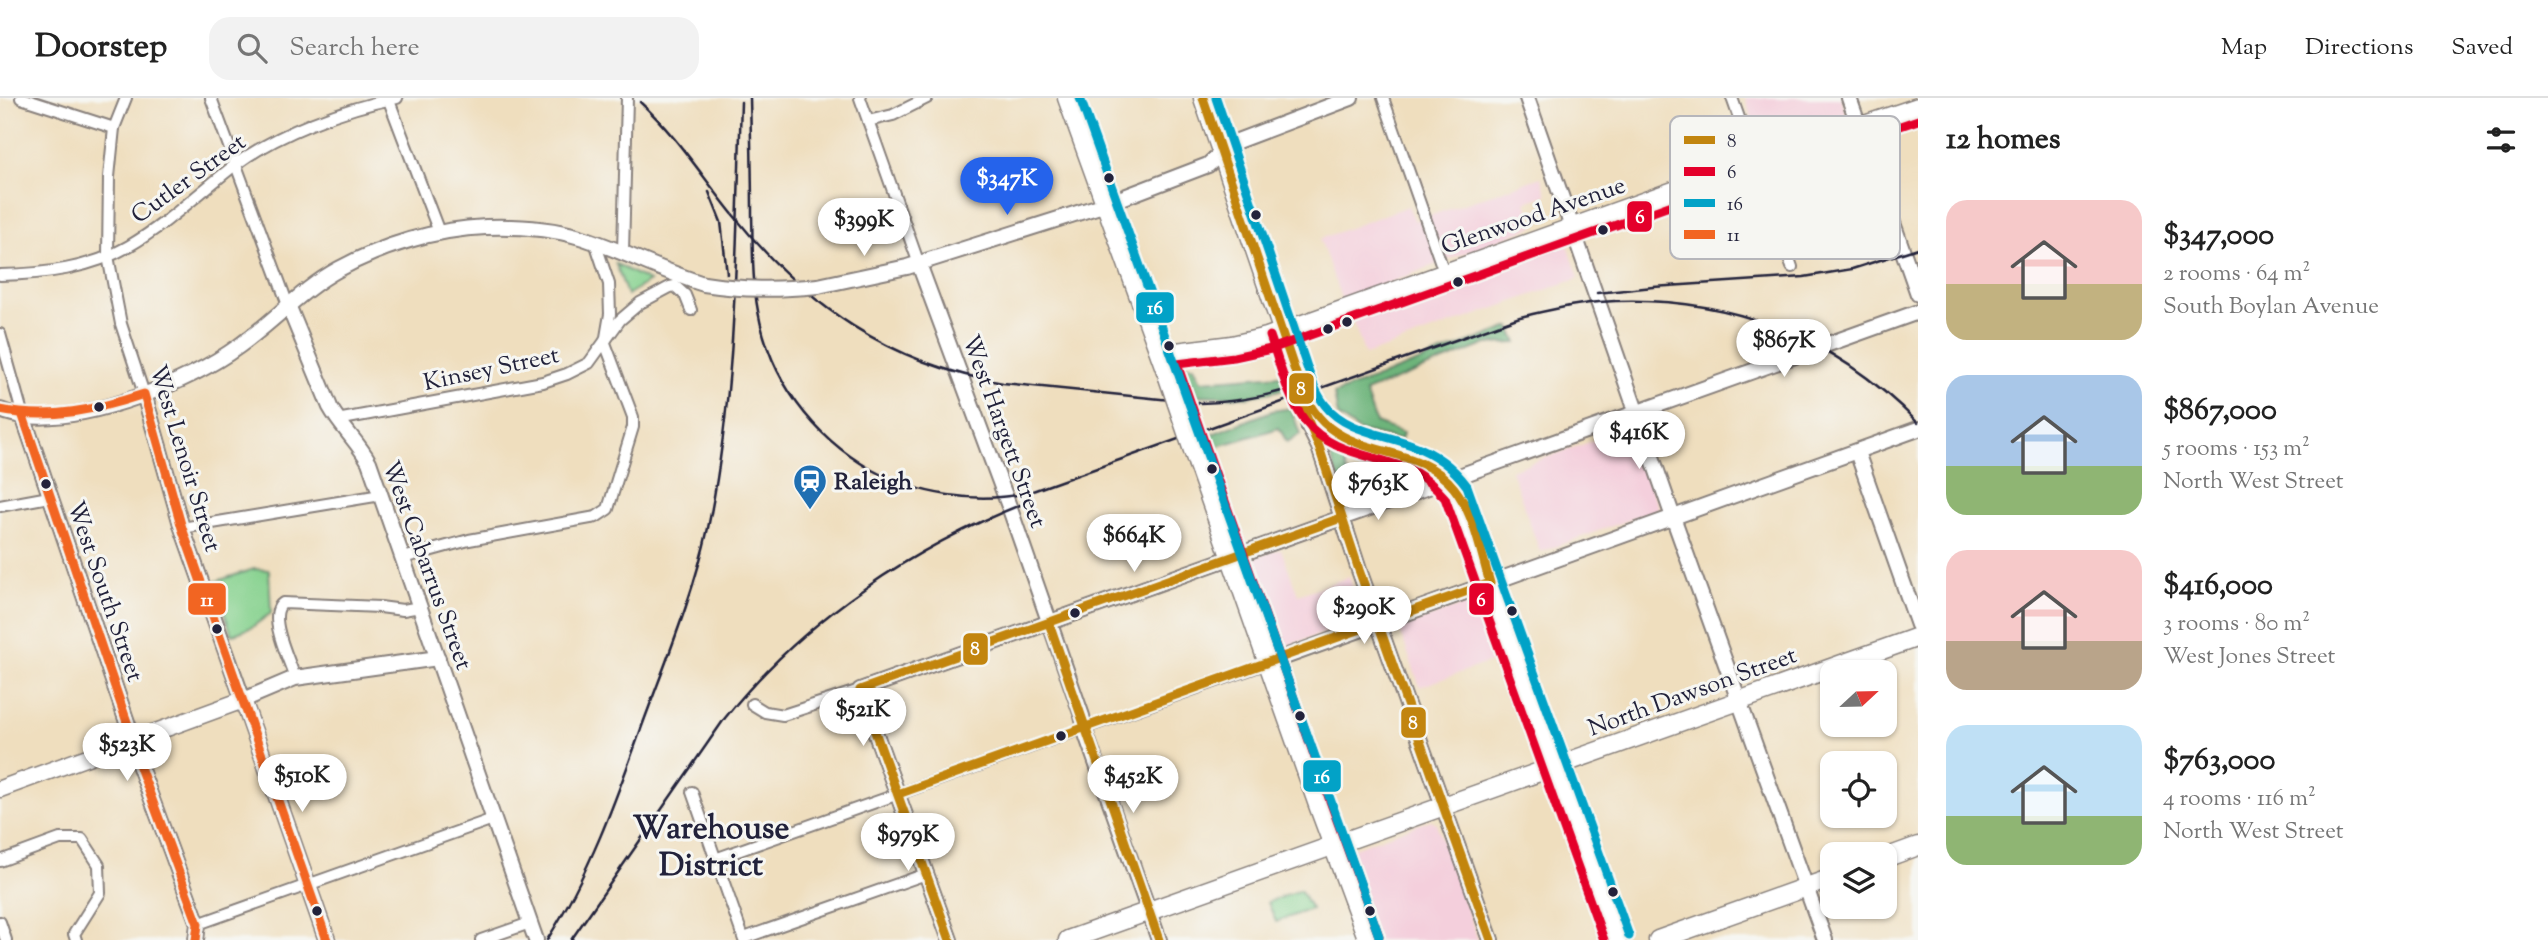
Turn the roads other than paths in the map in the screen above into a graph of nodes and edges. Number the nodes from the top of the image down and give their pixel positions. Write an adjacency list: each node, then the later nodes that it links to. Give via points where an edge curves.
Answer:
1 (21, 98): 20 (street)
2 (125, 98): 20 (street, West Lenoir Street)
3 (211, 98): 22 (street, West Cabarrus Street)
4 (627, 98): 29 (street)
5 (860, 98): 19 (street, West Hargett Street)
6 (927, 98): 19 (street)
7 (1067, 98): 24 (main road)
8 (1203, 98): 21 (main road)
9 (1351, 98): 21 (street, via 1236,141)
10 (1383, 98): 34 (street)
11 (1527, 98): 25 (street)
12 (1732, 98): 16 (street)
13 (1849, 98): 17 (street)
14 (391, 99): 22 (street, Cutler Street, via 283,137); 26 (street)
15 (1918, 107): 18 (main road, Glenwood Avenue)
16 (1738, 116)
17 (1856, 116)
18 (1893, 116)
19 (868, 121): 32 (street, West Hargett Street)
20 (114, 128): 30 (street, West Lenoir Street)
21 (1222, 152): 24 (street, via 1208,165); 40 (main road)
22 (236, 165): 30 (street, Cutler Street, via 143,237); 37 (street, West Cabarrus Street)
23 (1670, 193): 25 (main road, Glenwood Avenue)
24 (1106, 204): 32 (street); 43 (main road)
25 (1571, 228): 34 (main road, Glenwood Avenue); 46 (street)
26 (439, 232): 27 (street, via 514,227); 37 (street, via 354,261)
27 (595, 242): 29 (street); 42 (street, via 610,292)
28 (1900, 242): 36 (street)
29 (623, 252): 32 (street, bridge, via 704,284 747,290 818,286)
30 (108, 256): 35 (street, Cutler Street, via 45,274); 44 (street, West Lenoir Street, via 121,324)
31 (1789, 259): 33 (street)
32 (919, 264): 63 (street, West Hargett Street)
33 (1792, 267)
34 (1444, 272): 40 (main road, Glenwood Avenue)
35 (0, 275)
36 (1918, 294)
37 (288, 305): 44 (street, via 215,362); 48 (street, West Cabarrus Street)
38 (691, 310): 42 (street, Kinsey Street, via 685,295 670,287 620,320)
39 (1918, 312): 46 (street)
40 (1282, 332): 43 (main road, Glenwood Avenue, via 1232,345); 49 (main road, bridge)
41 (0, 334): 47 (street, West South Street)
42 (605, 343): 48 (street, Kinsey Street, via 589,363 547,382); 59 (street, via 634,417 608,509 596,517 469,540)
43 (1160, 354): 60 (main road, bridge)
44 (144, 394): 47 (street, via 91,410); 58 (street, West Lenoir Street)
45 (0, 410): 47 (street)
46 (1637, 413): 52 (street); 56 (street)
47 (23, 416): 54 (street, West South Street)
48 (337, 420): 53 (street, West Cabarrus Street, via 360,447)
49 (1316, 424): 52 (main road, via 1416,458); 57 (street)
50 (1918, 429): 51 (street)
51 (1857, 452): 56 (street); 65 (street)
52 (1447, 480): 57 (street); 61 (main road, via 1461,501)
53 (382, 495): 58 (street); 59 (street, West Cabarrus Street)
54 (49, 497): 55 (street); 74 (street, West South Street)
55 (0, 506)
56 (1673, 517): 61 (street); 70 (street)
57 (1341, 518): 60 (street); 64 (street)
58 (182, 528): 71 (street, West Lenoir Street)
59 (403, 558): 62 (street, West Cabarrus Street)
60 (1231, 558): 63 (street); 67 (main road)
61 (1490, 583): 64 (street); 75 (main road)
62 (420, 607): 66 (street, West Cabarrus Street); 68 (street, via 402,610 283,603 276,611 277,623)
63 (1049, 623): 69 (street); 73 (street, West Hargett Street)
64 (1379, 623): 67 (street); 79 (street)
65 (1918, 627): 70 (main road, North Dawson Street)
66 (438, 659): 68 (street); 80 (street, West Cabarrus Street)
67 (1268, 663): 73 (street); 82 (main road)
68 (295, 678): 71 (street)
69 (860, 690): 72 (street, via 783,715); 78 (street)
70 (1740, 700): 75 (main road, North Dawson Street); 89 (street)
71 (243, 701): 74 (main road); 88 (main road, West Lenoir Street)
72 (752, 704)
73 (1084, 728): 78 (street); 90 (street, West Hargett Street)
74 (132, 742): 76 (main road); 93 (street, West South Street)
75 (1556, 766): 79 (main road, North Dawson Street); 106 (main road)
76 (0, 789)
77 (692, 792): 84 (street)
78 (898, 794): 84 (street); 86 (street)
79 (1444, 807): 82 (main road, North Dawson Street); 105 (street)
80 (493, 819): 88 (street); 92 (street, West Cabarrus Street)
81 (1918, 846): 83 (main road)
82 (1333, 847): 90 (main road, North Dawson Street); 104 (main road)
83 (1897, 854)
84 (715, 859): 94 (street)
85 (0, 861): 96 (street, via 60,839 82,839 99,865 100,893 74,934)
86 (926, 873): 94 (street); 101 (street)
87 (1820, 882): 89 (main road)
88 (308, 886): 93 (street); 98 (main road, West Lenoir Street)
89 (1807, 887): 107 (main road); 108 (street)
90 (1149, 912): 102 (main road, North Dawson Street); 103 (street, West Hargett Street)
91 (0, 922): 95 (street)
92 (530, 923): 99 (street); 100 (street, West Cabarrus Street)
93 (198, 924): 97 (street, West South Street)
94 (744, 939)
95 (6, 940)
96 (76, 940)
97 (196, 940)
98 (327, 940)
99 (481, 940)
100 (536, 940)
101 (950, 940)
102 (1069, 940)
103 (1159, 940)
104 (1368, 940)
105 (1491, 940)
106 (1617, 940)
107 (1658, 940)
108 (1825, 940)

